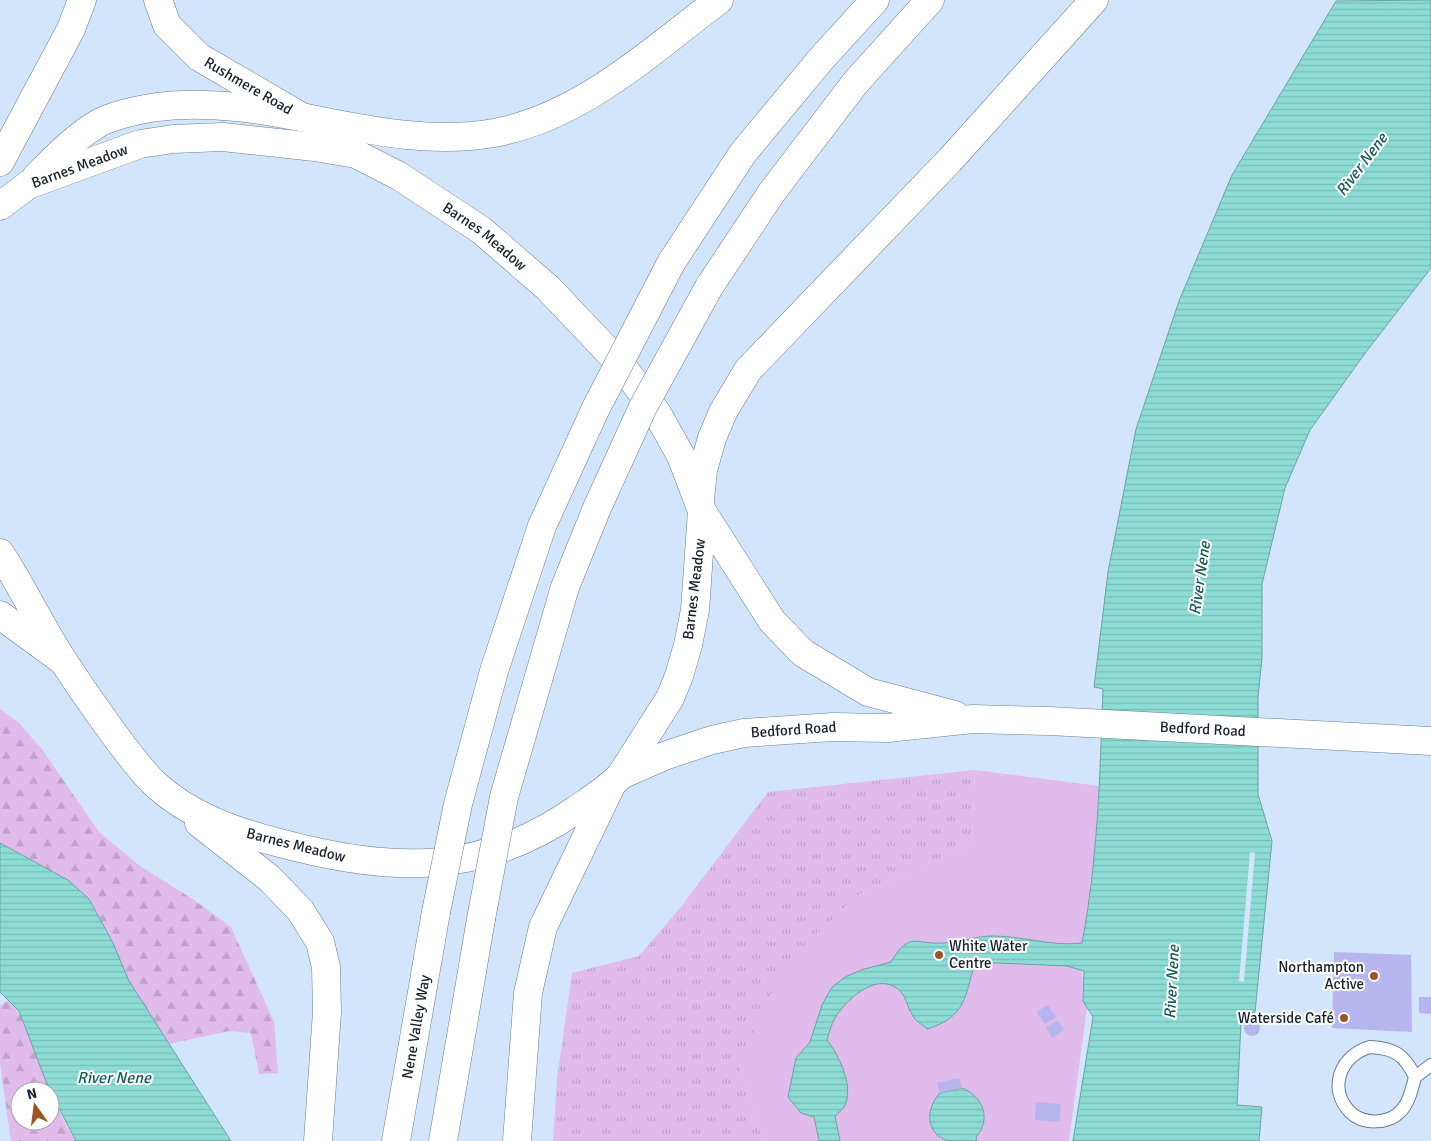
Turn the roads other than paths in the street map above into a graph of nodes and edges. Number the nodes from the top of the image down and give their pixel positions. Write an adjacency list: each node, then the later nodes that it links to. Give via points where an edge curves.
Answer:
1 (82, 0): 9 (main road, via 71,29)
2 (158, 0): 7 (main road, Rushmere Road, via 167,26 199,57)
3 (719, 0): 7 (main road, via 591,95 538,122 493,133 434,137)
4 (875, 0): 24 (main road, Nene Valley Way, bridge, via 743,153 670,263 595,410 542,526 494,670 458,804)
5 (930, 0): 22 (main road, bridge, via 856,82 772,192 710,288 642,407 597,508 565,587 504,797)
6 (1094, 0): 12 (main road, via 950,160 748,370 712,438 703,470)
7 (301, 116): 8 (main road, Rushmere Road); 10 (main road, via 220,104 138,110 100,123 69,144)
8 (356, 154): 10 (main road, Barnes Meadow, via 272,141 173,139 140,144); 12 (main road, Barnes Meadow, via 399,176 481,230 548,288 623,367 657,413 681,456)
9 (0, 162)
10 (28, 185): 11 (main road, Barnes Meadow)
11 (0, 206)
12 (701, 506): 16 (main road, Bedford Road, via 772,621 803,653 868,692); 18 (main road, Barnes Meadow, via 695,610 679,676 670,698)
13 (0, 553): 15 (main road, Barnes Meadow)
14 (0, 615): 15 (main road)
15 (63, 661): 19 (main road, Barnes Meadow, via 129,755)
16 (973, 719): 17 (main road, Bedford Road); 18 (main road, Bedford Road, via 887,728 833,727 744,733 667,755)
17 (1431, 741)
18 (617, 780): 19 (main road, Barnes Meadow, via 560,820 519,843 476,857 394,865 325,855 264,839 218,823); 25 (main road, via 543,927 528,993)
19 (175, 802): 23 (main road, via 218,840 269,878 300,910 320,942 326,966 327,1012)
20 (1431, 1065): 21 (lane)
21 (1415, 1077): 21 (lane, via 1408,1100 1399,1113 1387,1119 1363,1120 1351,1113 1340,1091 1343,1064 1361,1049 1370,1047 1384,1047 1397,1052)
22 (446, 1133)
23 (318, 1141)
24 (396, 1141)
25 (517, 1141)

